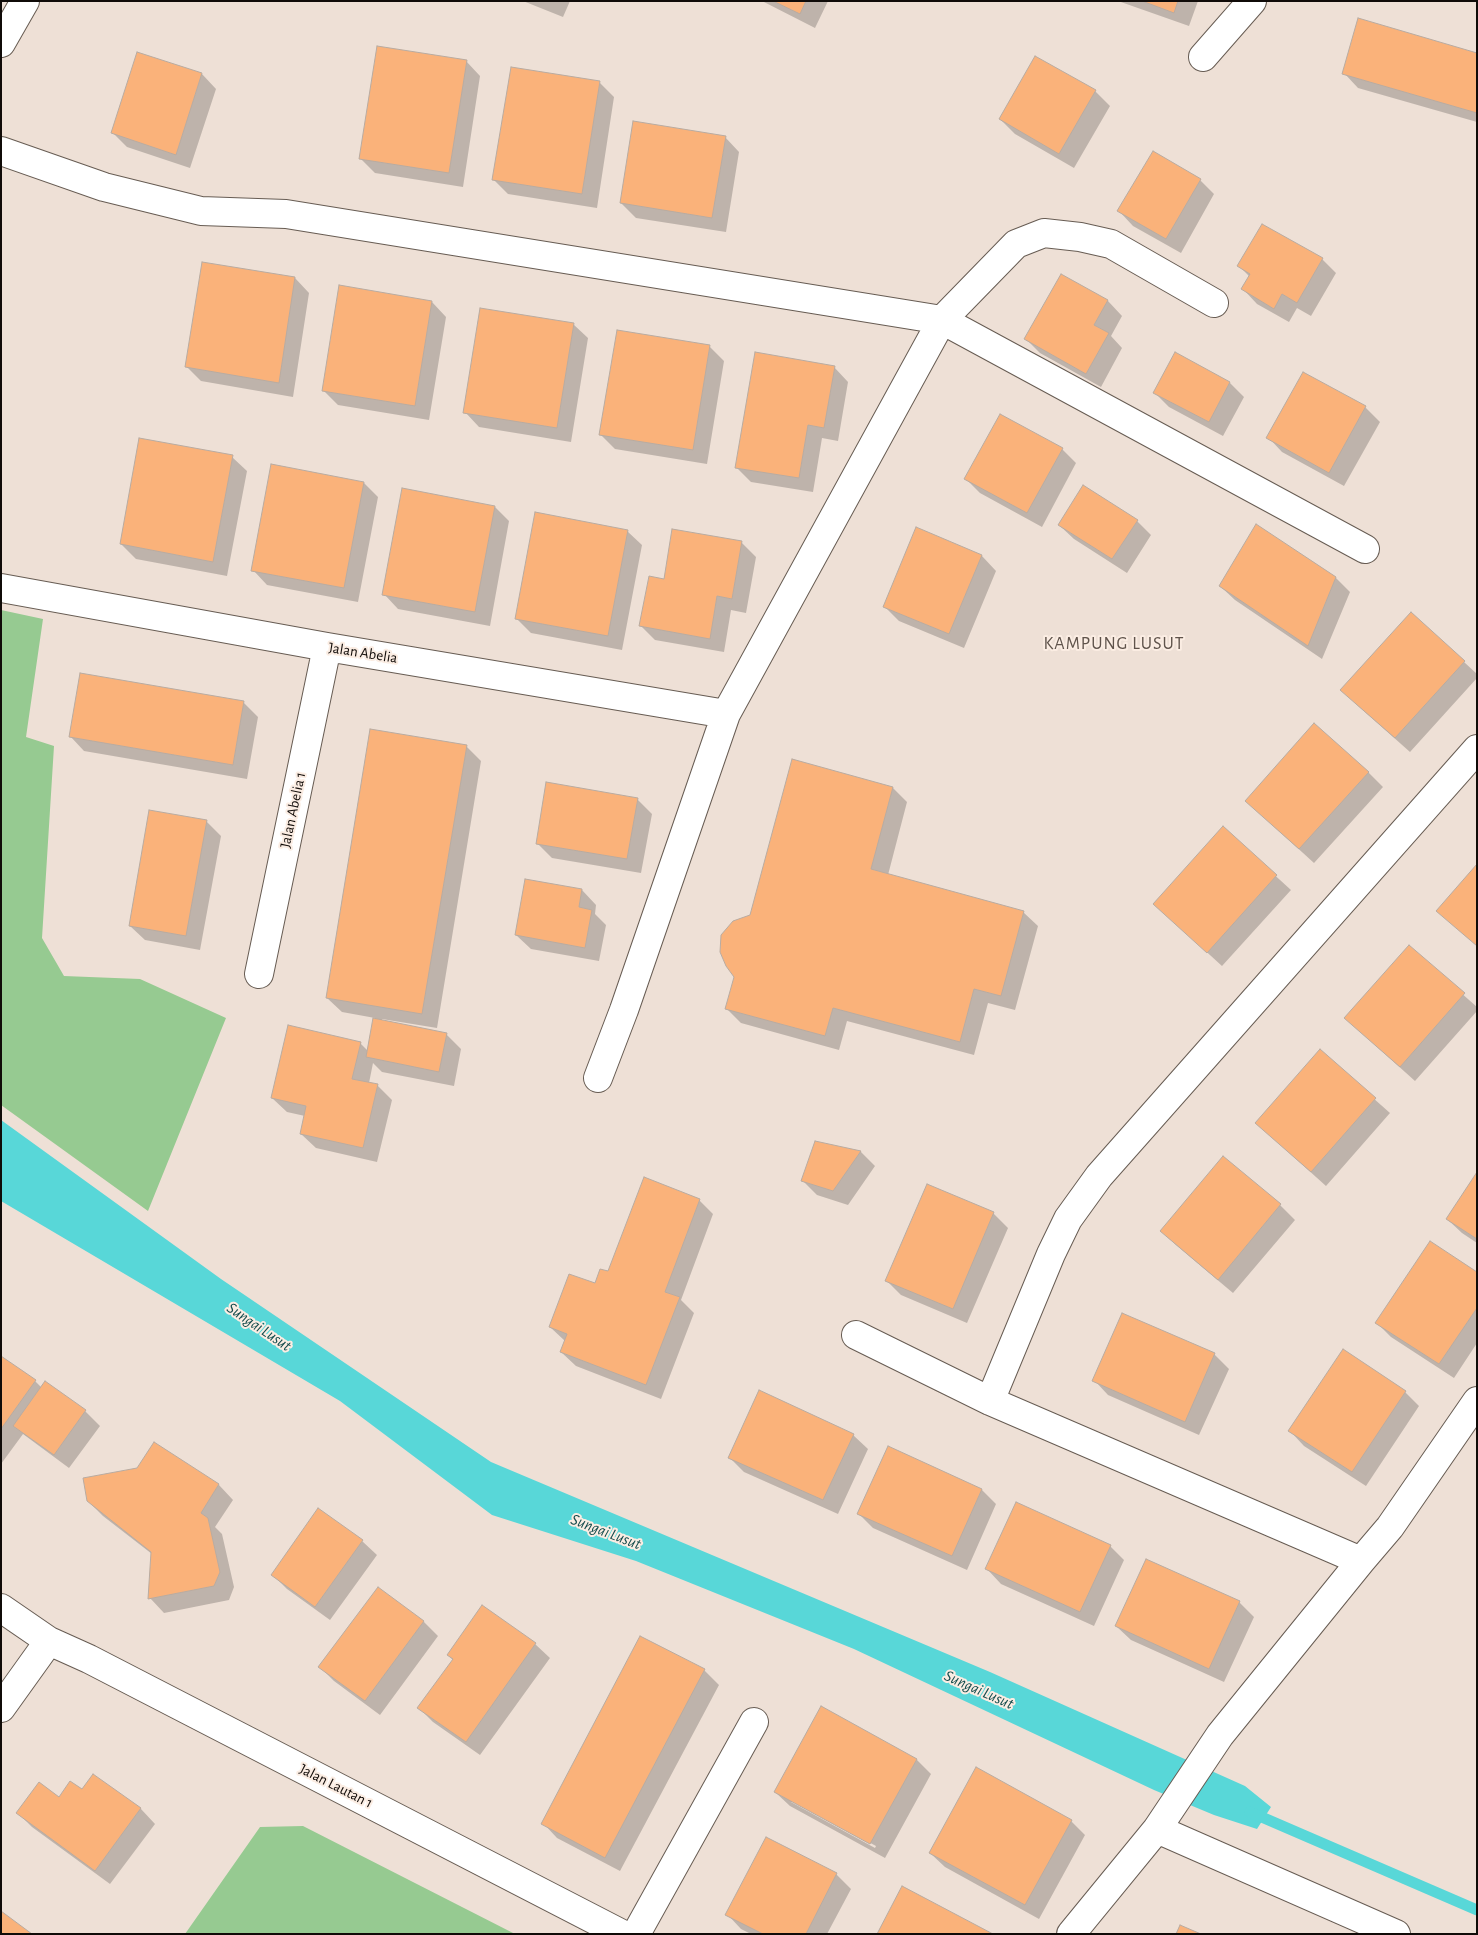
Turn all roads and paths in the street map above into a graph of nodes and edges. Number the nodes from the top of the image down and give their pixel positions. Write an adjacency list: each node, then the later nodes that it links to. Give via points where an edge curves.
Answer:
1 (26, 1): 3 (street)
2 (1252, 1): 4 (street)
3 (1, 43)
4 (1203, 57)
5 (1, 151): 7 (street, via 104,186 201,211 286,214)
6 (1214, 302): 7 (street, via 1111,244 1044,233 1016,244)
7 (942, 320): 8 (street); 11 (street)
8 (1365, 549)
9 (1, 588): 10 (street, Jalan Abelia)
10 (327, 647): 11 (street, Jalan Abelia); 13 (street, Jalan Abelia 1)
11 (726, 714): 14 (street)
12 (1477, 749): 16 (street, via 1094,1183 1068,1219 1051,1254)
13 (259, 974)
14 (598, 1078)
15 (856, 1335): 16 (street)
16 (990, 1401): 18 (street)
17 (1477, 1401): 18 (street, via 1390,1527)
18 (1361, 1561): 23 (street, via 1220,1735)
19 (1, 1608): 20 (street, Jalan Lautan 1)
20 (49, 1641): 21 (street); 24 (street, Jalan Lautan 1)
21 (1, 1708)
22 (754, 1722): 25 (street)
23 (1163, 1820): 26 (street); 27 (street)
24 (622, 1934)
25 (636, 1934)
26 (1071, 1934)
27 (1396, 1934)

